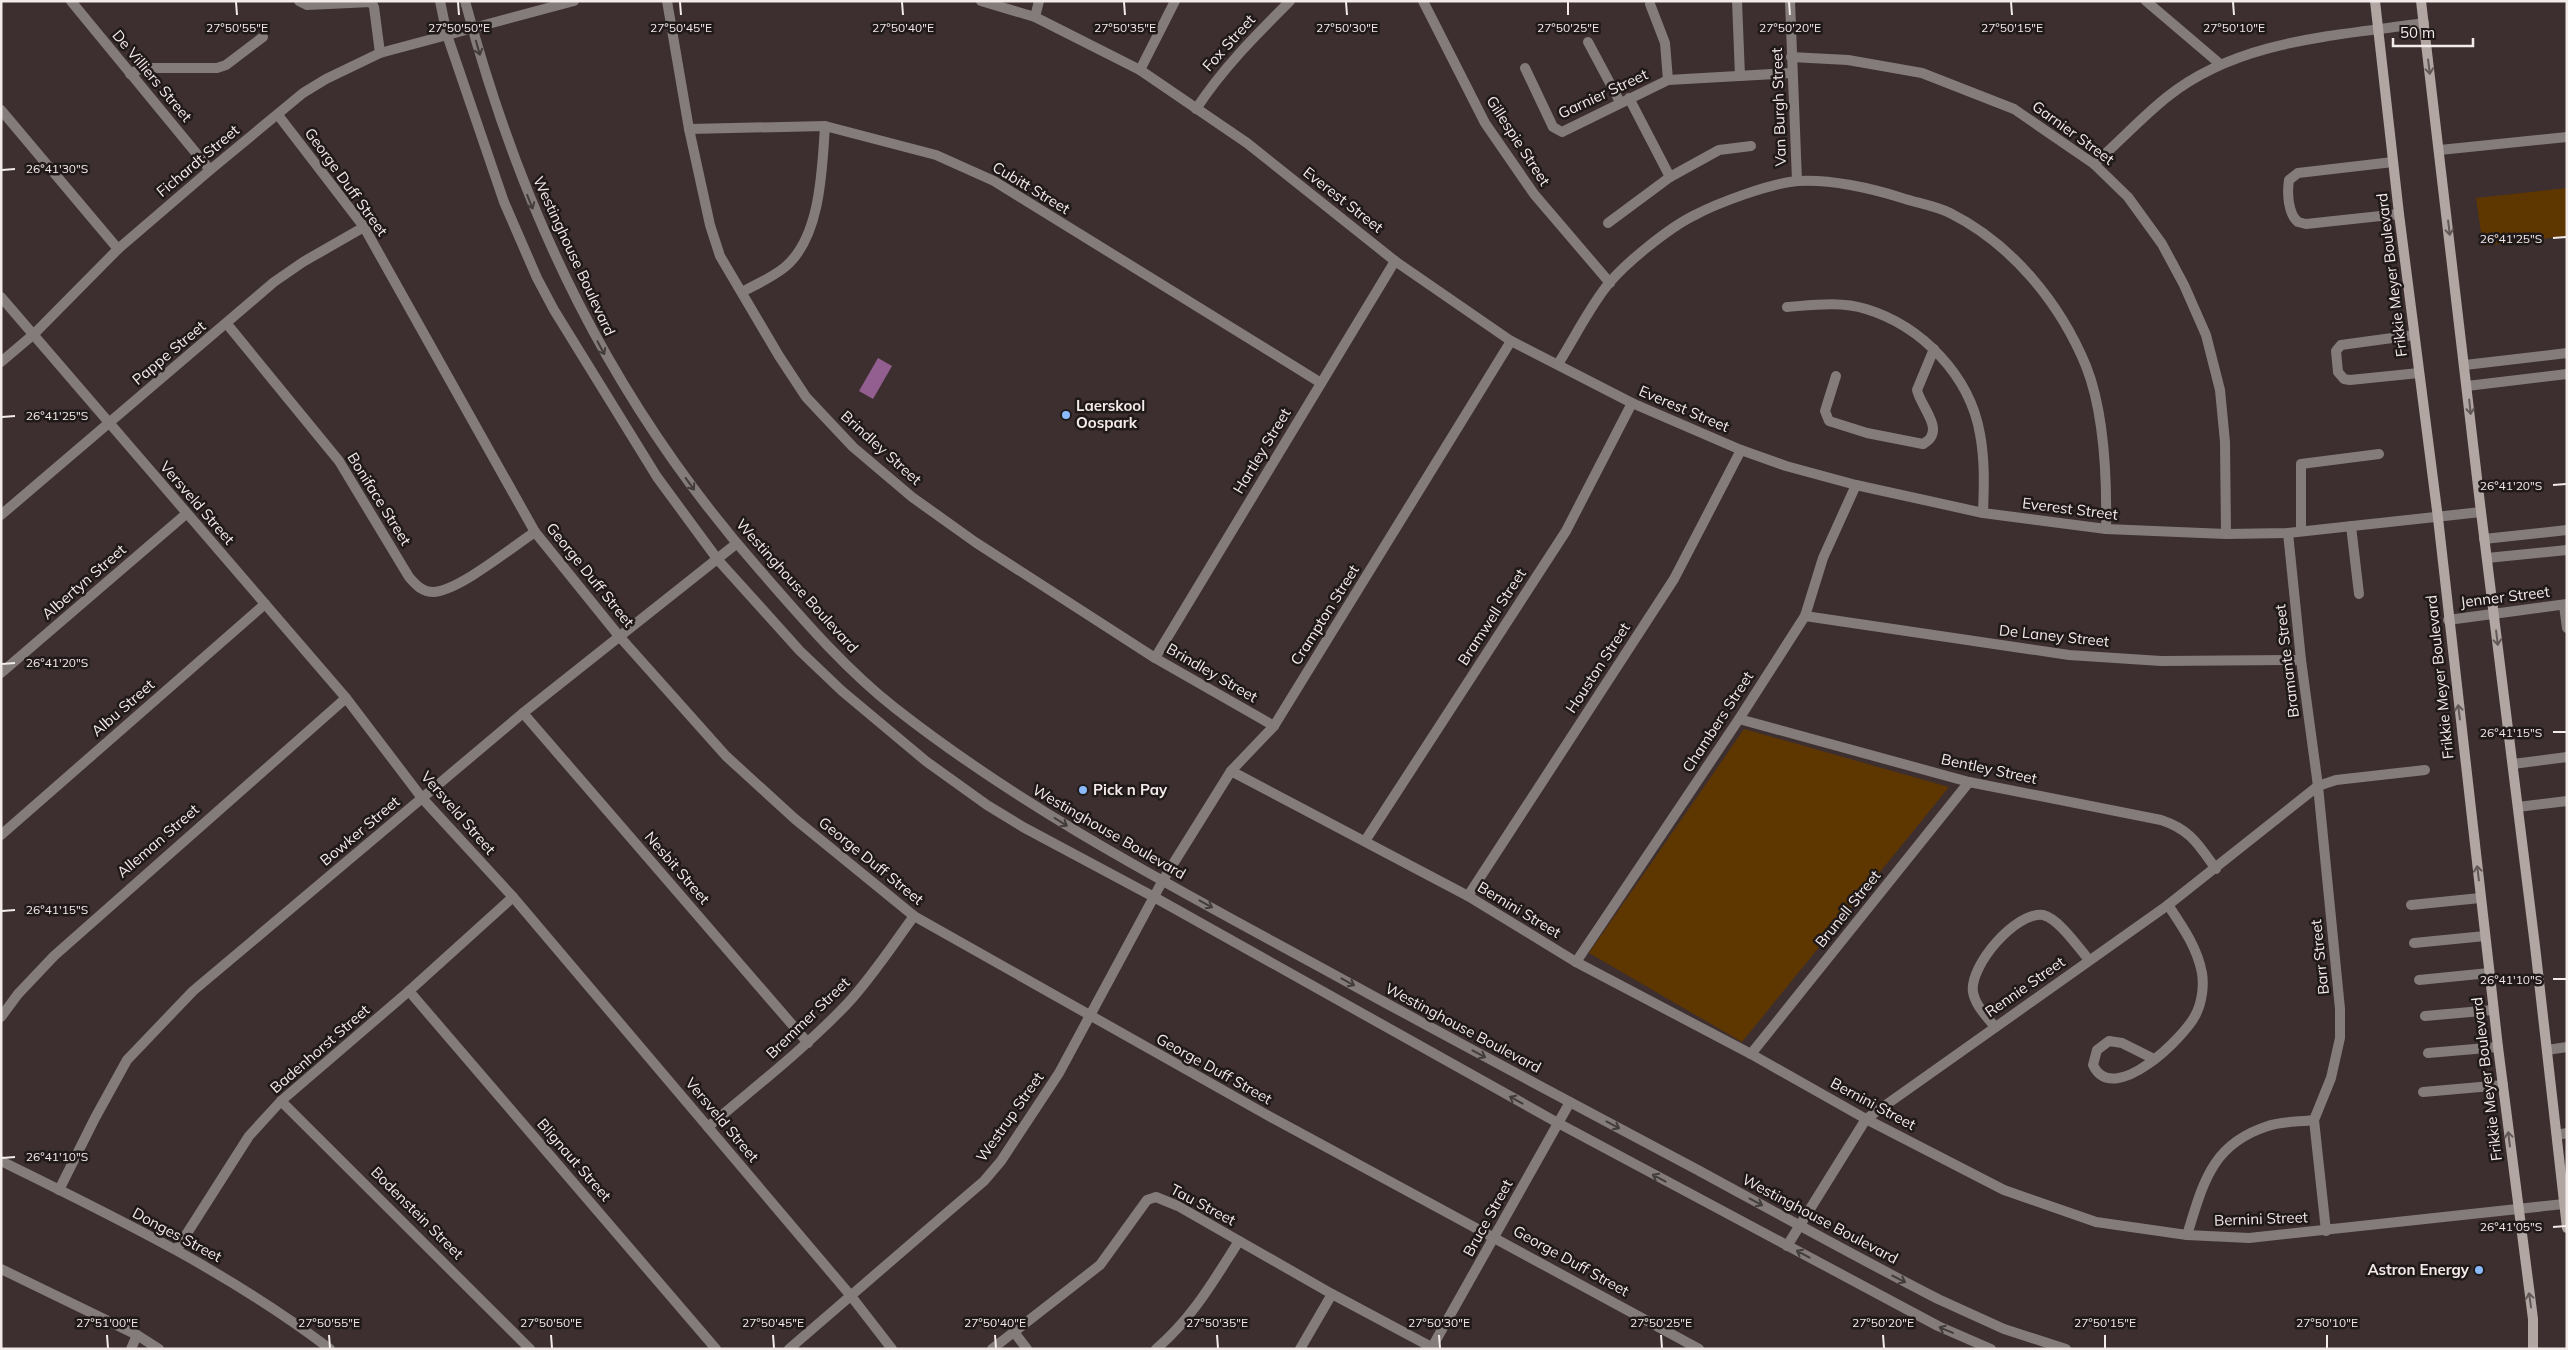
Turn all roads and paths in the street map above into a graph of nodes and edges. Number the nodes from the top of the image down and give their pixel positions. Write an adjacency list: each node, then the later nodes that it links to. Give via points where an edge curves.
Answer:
1 (71, 1): 31 (street, De Villiers Street)
2 (299, 1): 25 (street, via 307,4 371,2)
3 (440, 1): 22 (street)
4 (465, 1): 20 (street, Westinghouse Boulevard)
5 (574, 1): 20 (street)
6 (668, 1): 39 (street, Brindley Street)
7 (981, 1): 18 (street, Everest Street)
8 (1039, 1): 18 (street)
9 (1175, 1): 29 (street)
10 (1290, 1): 35 (street, Fox Street, via 1216,77)
11 (1423, 1): 53 (street, Gillespie Street, via 1485,123 1534,194)
12 (1737, 1): 32 (street)
13 (1790, 1): 26 (street, Van Burgh Street)
14 (2146, 1): 27 (street)
15 (2375, 1): 21 (main road, Frikkie Meyer Boulevard)
16 (2421, 1): 19 (main road)
17 (1650, 4): 33 (street, via 1665,43)
18 (1035, 17): 29 (street, Everest Street)
19 (2424, 23): 21 (street); 42 (main road, one-way to 42)
20 (472, 28): 22 (street); 89 (street, Westinghouse Boulevard, one-way to 89, via 499,120 518,170 546,240 582,312 636,407)
21 (2378, 30): 27 (street, via 2291,41); 43 (main road, Frikkie Meyer Boulevard)
22 (447, 35): 25 (street, Fichardt Street); 92 (street, via 504,202 537,278 656,477)
23 (263, 37): 31 (street, via 218,68 142,68)
24 (1588, 42): 34 (street)
25 (380, 53): 37 (street, Fichardt Street, via 326,79 303,93)
26 (1791, 57): 30 (street, Van Burgh Street); 44 (street, Garnier Street, via 1848,60 1922,73 2014,109)
27 (2220, 64): 44 (street, via 2168,96)
28 (1524, 68): 34 (street, Garnier Street, via 1553,127 1559,131 1565,131)
29 (1140, 70): 35 (street, Everest Street)
30 (1791, 73): 32 (street, Garnier Street); 47 (street, Van Burgh Street)
31 (130, 74): 45 (street, De Villiers Street)
32 (1740, 76): 33 (street, Garnier Street)
33 (1668, 80): 34 (street, Garnier Street)
34 (1624, 100): 46 (street)
35 (1196, 109): 52 (street, Everest Street, via 1247,143)
36 (1, 110): 51 (street)
37 (278, 115): 45 (street, Fichardt Street); 50 (street, George Duff Street)
38 (825, 126): 39 (street, Cubitt Street); 54 (street, via 822,181 804,241 785,267); 69 (street, Cubitt Street, via 936,155 994,181)
39 (689, 129): 54 (street, Brindley Street, via 710,226 720,256)
40 (2567, 137): 42 (street)
41 (1751, 146): 46 (street, Van Burgh Street, via 1719,150)
42 (2440, 150): 65 (main road, one-way to 65)
43 (2393, 162): 48 (main road, Frikkie Meyer Boulevard); 48 (street, via 2298,173 2289,180 2291,213 2298,222 2306,224)
44 (2094, 164): 87 (street, Garnier Street, via 2128,197 2162,244 2206,335 2220,390)
45 (210, 170): 51 (street, Fichardt Street)
46 (1670, 177): 49 (street, Van Burgh Street)
47 (1797, 181): 53 (street, via 1739,196 1692,216 1642,252); 82 (street, via 1868,187 1950,213 1999,245 2030,276 2054,306 2086,368 2099,414 2107,498)
48 (2399, 214): 59 (main road, Frikkie Meyer Boulevard)
49 (1608, 222)
50 (364, 227): 57 (street, Pappe Street, via 274,282); 85 (street, George Duff Street)
51 (118, 249): 58 (street, Fichardt Street)
52 (1395, 261): 60 (street, Everest Street); 69 (street, Hartley Street)
53 (1610, 283): 64 (street)
54 (742, 292): 101 (street, Brindley Street, via 806,397 853,447 912,497 975,542)
55 (1, 297): 58 (street, Versveld Street)
56 (1787, 307): 61 (street, via 1830,303 1866,308 1902,324)
57 (227, 324): 72 (street, Pappe Street); 85 (street, Boniface Street, via 339,461 409,577 420,589 433,592 460,583)
58 (34, 334): 63 (street, Fichardt Street); 72 (street, Versveld Street)
59 (2414, 335): 66 (main road, Frikkie Meyer Boulevard); 66 (street, via 2341,345 2336,351 2338,372 2350,380)
60 (1512, 341): 64 (street, Everest Street); 107 (street, Crampton Street)
61 (1934, 349): 68 (street, via 1917,390 1934,429 1932,437 1923,444 1867,433 1829,420 1825,411); 77 (street, via 1959,378 1972,402 1984,463)
62 (2567, 353): 65 (street)
63 (1, 362)
64 (1558, 364): 71 (street, Everest Street)
65 (2465, 365): 70 (main road)
66 (2419, 373): 80 (main road, Frikkie Meyer Boulevard)
67 (2567, 374): 70 (street)
68 (1836, 376)
69 (1321, 383): 101 (street, Hartley Street)
70 (2467, 386): 76 (main road, one-way to 76)
71 (1632, 403): 73 (street, Everest Street); 118 (street, Bramwell Street, via 1566,531)
72 (109, 423): 78 (street, Versveld Street); 79 (street, Pappe Street)
73 (1741, 450): 75 (street, Everest Street); 121 (street, Houston Street, via 1674,579)
74 (2379, 454): 84 (street, via 2301,464)
75 (1856, 485): 77 (street, Everest Street); 97 (street, Chambers Street, via 1823,558)
76 (2481, 512): 80 (street, Everest Street); 88 (main road)
77 (1983, 513): 82 (street, Everest Street)
78 (186, 514): 94 (street, Versveld Street); 103 (street, Albertyn Street)
79 (1, 515)
80 (2438, 518): 81 (street, Everest Street); 98 (main road, Frikkie Meyer Boulevard)
81 (2351, 526): 84 (street, Everest Street); 93 (street)
82 (2106, 529): 87 (street, Everest Street)
83 (2567, 530): 88 (street)
84 (2301, 531): 86 (street, Everest Street)
85 (535, 532): 100 (street, George Duff Street)
86 (2288, 533): 87 (street, Everest Street); 102 (street, Bramante Street)
87 (2226, 534)
88 (2484, 539): 91 (main road)
89 (736, 544): 92 (street, Bowker Street); 120 (street, Westinghouse Boulevard, one-way to 120, via 823,640 894,707 1019,797)
90 (2567, 550): 91 (street)
91 (2487, 558): 96 (main road)
92 (718, 560): 100 (street, Bowker Street); 123 (street, via 800,651 927,762 1008,818)
93 (2359, 594)
94 (265, 604): 104 (street, Versveld Street); 117 (street, Albu Street)
95 (2566, 605): 96 (street, Jenner Street); 99 (street)
96 (2494, 614): 98 (street, Jenner Street); 109 (main road, one-way to 109)
97 (1805, 616): 102 (street, De Laney Street, via 2068,655 2160,661); 106 (street, Chambers Street)
98 (2448, 620): 124 (main road, Frikkie Meyer Boulevard, one-way to 98)
99 (2567, 628)
100 (619, 636): 105 (street, Bowker Street); 127 (street, George Duff Street, via 733,762 795,819)
101 (1155, 658): 107 (street, Brindley Street)
102 (2301, 660): 113 (street, Bramante Street)
103 (1, 673)
104 (346, 698): 114 (street, Versveld Street); 138 (street, Alleman Street, via 61,949)
105 (523, 713): 114 (street, Bowker Street); 140 (street, Nesbit Street)
106 (1739, 719): 112 (street, Bentley Street); 131 (street, Chambers Street)
107 (1274, 726): 111 (street, Crampton Street)
108 (2567, 758): 109 (street)
109 (2512, 764): 116 (main road)
110 (2425, 770): 113 (street, via 2336,780)
111 (1231, 771): 118 (street, Bernini Street); 120 (street, Crampton Street)
112 (1969, 782): 119 (street, Bentley Street, via 2175,825 2194,839); 145 (street, Brunell Street)
113 (2318, 786): 119 (street, Rennie Street); 152 (street, Barr Street, via 2340,1009 2340,1038 2331,1078)
114 (422, 798): 122 (street, Versveld Street); 157 (street, Bowker Street, via 193,991 156,1028 127,1060)
115 (2567, 801): 116 (street)
116 (2518, 807): 143 (main road)
117 (1, 835)
118 (1365, 841): 121 (street, Bernini Street)
119 (2216, 869): 125 (street, Rennie Street)
120 (1163, 880): 123 (street, Crampton Street); 150 (street, Westinghouse Boulevard, one-way to 150)
121 (1468, 896): 131 (street, Bernini Street)
122 (513, 897): 134 (street, Badenhorst Street); 154 (street, Versveld Street)
123 (1154, 897): 136 (street, Westrup Street); 153 (street, one-way to 123)
124 (2480, 898): 126 (street); 128 (main road, Frikkie Meyer Boulevard)
125 (2168, 905): 130 (street, Rennie Street); 146 (street, via 2198,958 2202,995 2196,1014 2185,1029)
126 (2411, 905)
127 (914, 916): 136 (street, George Duff Street); 140 (street, Bremmer Street, via 873,973)
128 (2485, 936): 129 (street); 132 (main road, Frikkie Meyer Boulevard)
129 (2414, 943)
130 (2089, 960): 139 (street, Rennie Street); 139 (street, via 2049,917 2035,916 2009,930 1993,945 1972,986 1976,1002)
131 (1576, 962): 145 (street, Bernini Street)
132 (2489, 973): 133 (street); 135 (main road, Frikkie Meyer Boulevard)
133 (2419, 980)
134 (409, 991): 149 (street, Badenhorst Street); 178 (street, Blignaut Street)
135 (2494, 1010): 137 (street); 141 (main road, Frikkie Meyer Boulevard)
136 (1088, 1016): 164 (street, George Duff Street); 170 (street, Westrup Street, via 1059,1073 1001,1161 984,1181)
137 (2426, 1016)
138 (1, 1017)
139 (1995, 1027): 151 (street, Rennie Street)
140 (808, 1043): 154 (street, Bremmer Street)
141 (2498, 1047): 144 (street); 147 (main road, Frikkie Meyer Boulevard)
142 (2567, 1047): 143 (street)
143 (2547, 1050): 155 (main road)
144 (2428, 1053)
145 (1752, 1054): 151 (street, Bernini Street)
146 (2154, 1059): 146 (street, via 2140,1070 2117,1078 2099,1073 2093,1060 2100,1046 2116,1041)
147 (2503, 1085): 148 (street); 159 (main road, Frikkie Meyer Boulevard, one-way to 147)
148 (2423, 1092)
149 (281, 1101): 167 (street, Badenhorst Street, via 249,1136); 177 (street, Bodenstein Street)
150 (1570, 1102): 153 (street, Bruce Street); 161 (street, Westinghouse Boulevard, one-way to 161)
151 (1866, 1119): 161 (street, Rennie Street); 163 (street, Bernini Street, via 2004,1190 2096,1222)
152 (2314, 1120): 162 (street, Barr Street); 163 (street, via 2269,1125 2230,1144 2210,1171)
153 (1558, 1123): 164 (street, Bruce Street); 166 (street, one-way to 153)
154 (708, 1127): 170 (street, Versveld Street)
155 (2562, 1134): 158 (main road)
156 (1, 1161): 157 (street, Donges Street)
157 (59, 1190): 167 (street, Donges Street)
158 (2564, 1204): 159 (street, Bernini Street); 160 (main road)
159 (2518, 1209): 162 (street, Bernini Street); 188 (main road, Frikkie Meyer Boulevard, one-way to 159, via 2533,1319)
160 (2566, 1222)
161 (1799, 1225): 166 (street, Rennie Street); 187 (street, Westinghouse Boulevard, one-way to 187, via 1938,1299 2004,1329)
162 (2326, 1231): 163 (street, Bernini Street, via 2249,1238)
163 (2187, 1235)
164 (1494, 1237): 173 (street, Bruce Street); 185 (street, George Duff Street)
165 (1239, 1241): 169 (street, Tau Street); 171 (street, Tau Street, via 1170,1203 1152,1198 1100,1265); 183 (street, via 1203,1298 1178,1330)
166 (1787, 1246): 186 (street, one-way to 166, via 1938,1326)
167 (176, 1249): 176 (street, Donges Street, via 289,1317)
168 (1, 1269): 172 (street)
169 (1332, 1294): 173 (street, Tau Street); 184 (street)
170 (851, 1296): 179 (street, Westrup Street); 180 (street, Versveld Street)
171 (1014, 1332): 181 (street, Tau Street); 182 (street)
172 (136, 1335): 174 (street); 175 (street)
173 (1433, 1348)
174 (131, 1349)
175 (159, 1349)
176 (330, 1349)
177 (530, 1349)
178 (716, 1349)
179 (789, 1349)
180 (892, 1349)
181 (992, 1349)
182 (1027, 1349)
183 (1156, 1349)
184 (1300, 1349)
185 (1699, 1349)
186 (1991, 1349)
187 (2066, 1349)
188 (2533, 1349)

